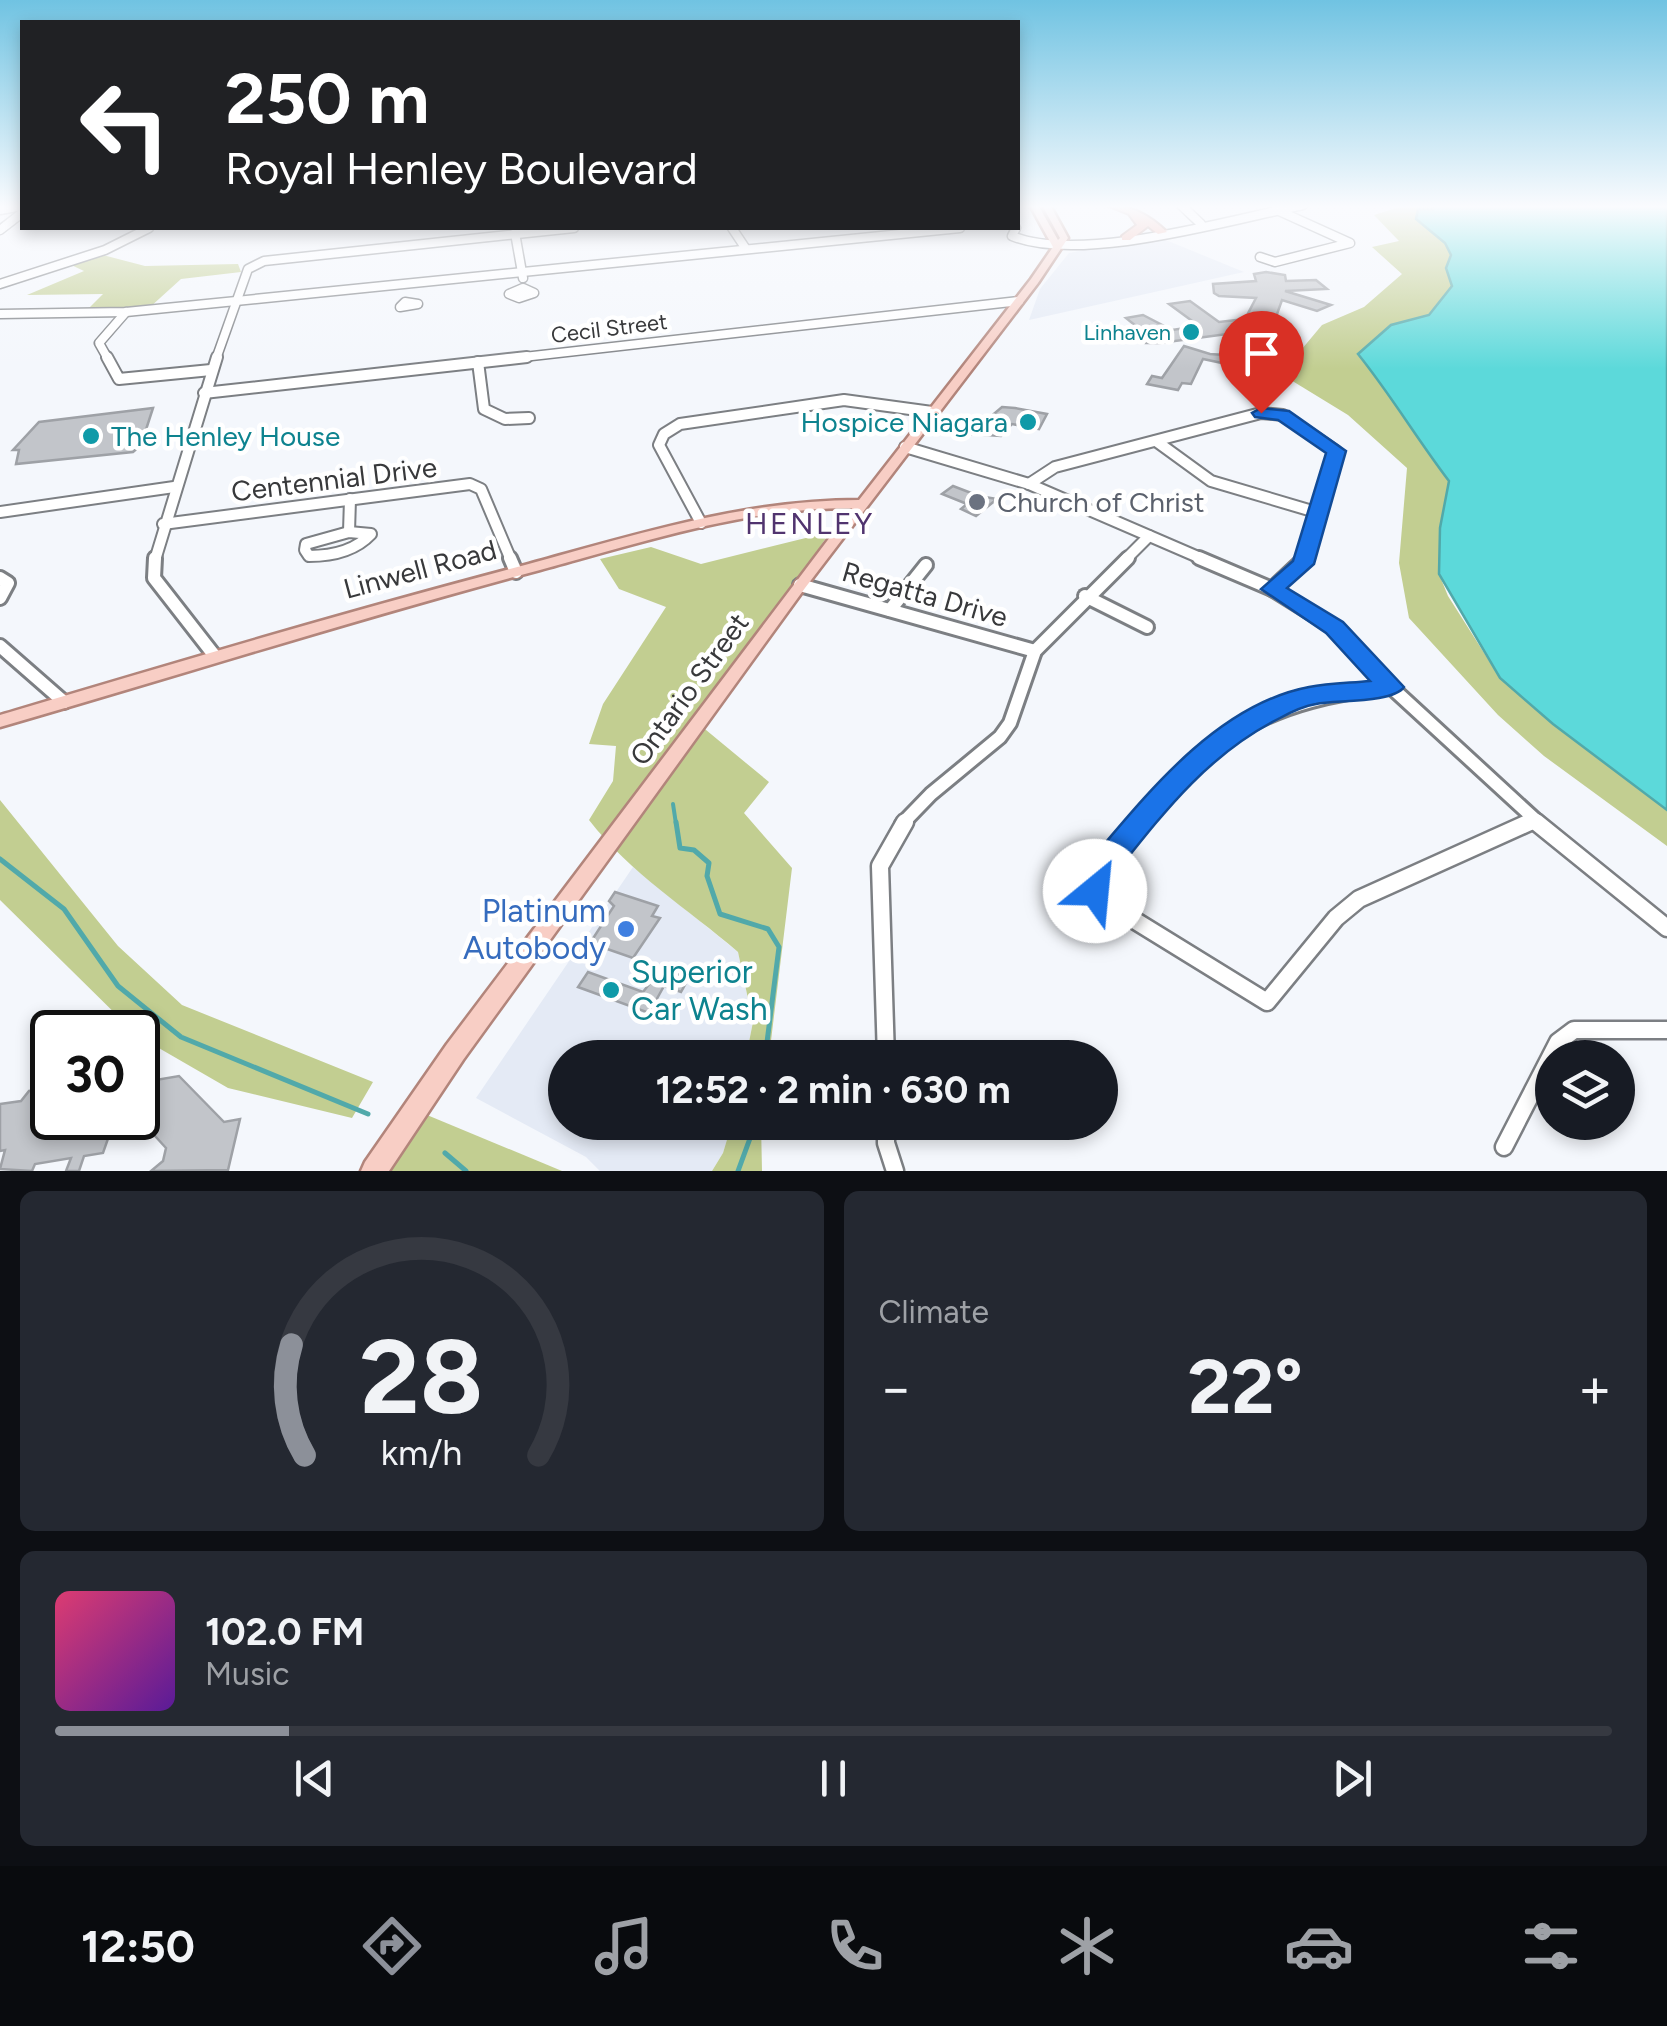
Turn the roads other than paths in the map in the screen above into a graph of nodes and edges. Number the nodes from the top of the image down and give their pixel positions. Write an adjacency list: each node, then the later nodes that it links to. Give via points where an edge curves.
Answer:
1 (74, 260): 7 (street)
2 (284, 260): 11 (street, via 248,269)
3 (520, 260): 6 (street)
4 (642, 260): 6 (street)
5 (1048, 260): 10 (main road, Ontario Street)
6 (522, 272): 8 (street); 9 (street)
7 (0, 284)
8 (403, 284): 11 (street); 12 (street)
9 (523, 288)
10 (1019, 301): 15 (street, Cecil Street); 18 (main road, Ontario Street)
11 (235, 302): 13 (street); 16 (street)
12 (405, 302)
13 (126, 312): 14 (street); 16 (street, via 99,343 118,380)
14 (0, 314)
15 (478, 362): 17 (street, Cecil Street); 19 (street, via 484,409 504,419)
16 (212, 370): 17 (street)
17 (204, 392): 23 (street)
18 (932, 412): 21 (main road, Ontario Street); 29 (street, via 844,400 680,424 659,445)
19 (529, 418)
20 (1156, 441): 22 (street, via 1055,467); 27 (street, via 1210,481); 27 (street, via 1261,413 1283,414 1336,451)
21 (905, 447): 22 (street); 25 (main road, Ontario Street)
22 (1029, 484): 31 (street)
23 (174, 487): 26 (street); 28 (street)
24 (350, 499): 28 (street, Centennial Drive); 30 (street); 33 (street, Centennial Drive, via 470,484 481,489)
25 (862, 504): 29 (main road, Linwell Road, via 799,504); 35 (main road, Ontario Street)
26 (0, 512)
27 (1320, 513): 36 (street, via 1303,564)
28 (163, 524): 43 (street, via 154,578)
29 (701, 524): 33 (main road, Linwell Road)
30 (348, 532): 30 (street, via 306,544 308,556 362,544 371,534)
31 (1149, 536): 36 (street); 37 (street)
32 (926, 565): 39 (street)
33 (516, 572): 43 (main road, Linwell Road)
34 (0, 578): 38 (street, via 8,583)
35 (800, 585): 39 (street, Regatta Drive); 53 (main road, Ontario Street)
36 (1272, 589): 44 (street, via 1335,628)
37 (1086, 596): 40 (street); 42 (street)
38 (0, 598)
39 (890, 610): 42 (street, Regatta Drive)
40 (1147, 627)
41 (0, 646): 45 (street)
42 (1035, 650): 50 (street, via 1000,737 905,819 887,844 880,866)
43 (214, 655): 45 (main road, Linwell Road)
44 (1391, 687): 47 (street); 47 (street, via 1308,696 1200,756 1095,877 1095,891 1267,1002 1359,899)
45 (64, 702): 46 (main road, Linwell Road)
46 (0, 722)
47 (1534, 820): 48 (street)
48 (1667, 928)
49 (1667, 1030): 52 (street, via 1574,1030 1558,1042)
50 (885, 1040)
51 (886, 1140): 54 (street)
52 (1504, 1147)
53 (374, 1171)
54 (895, 1171)

